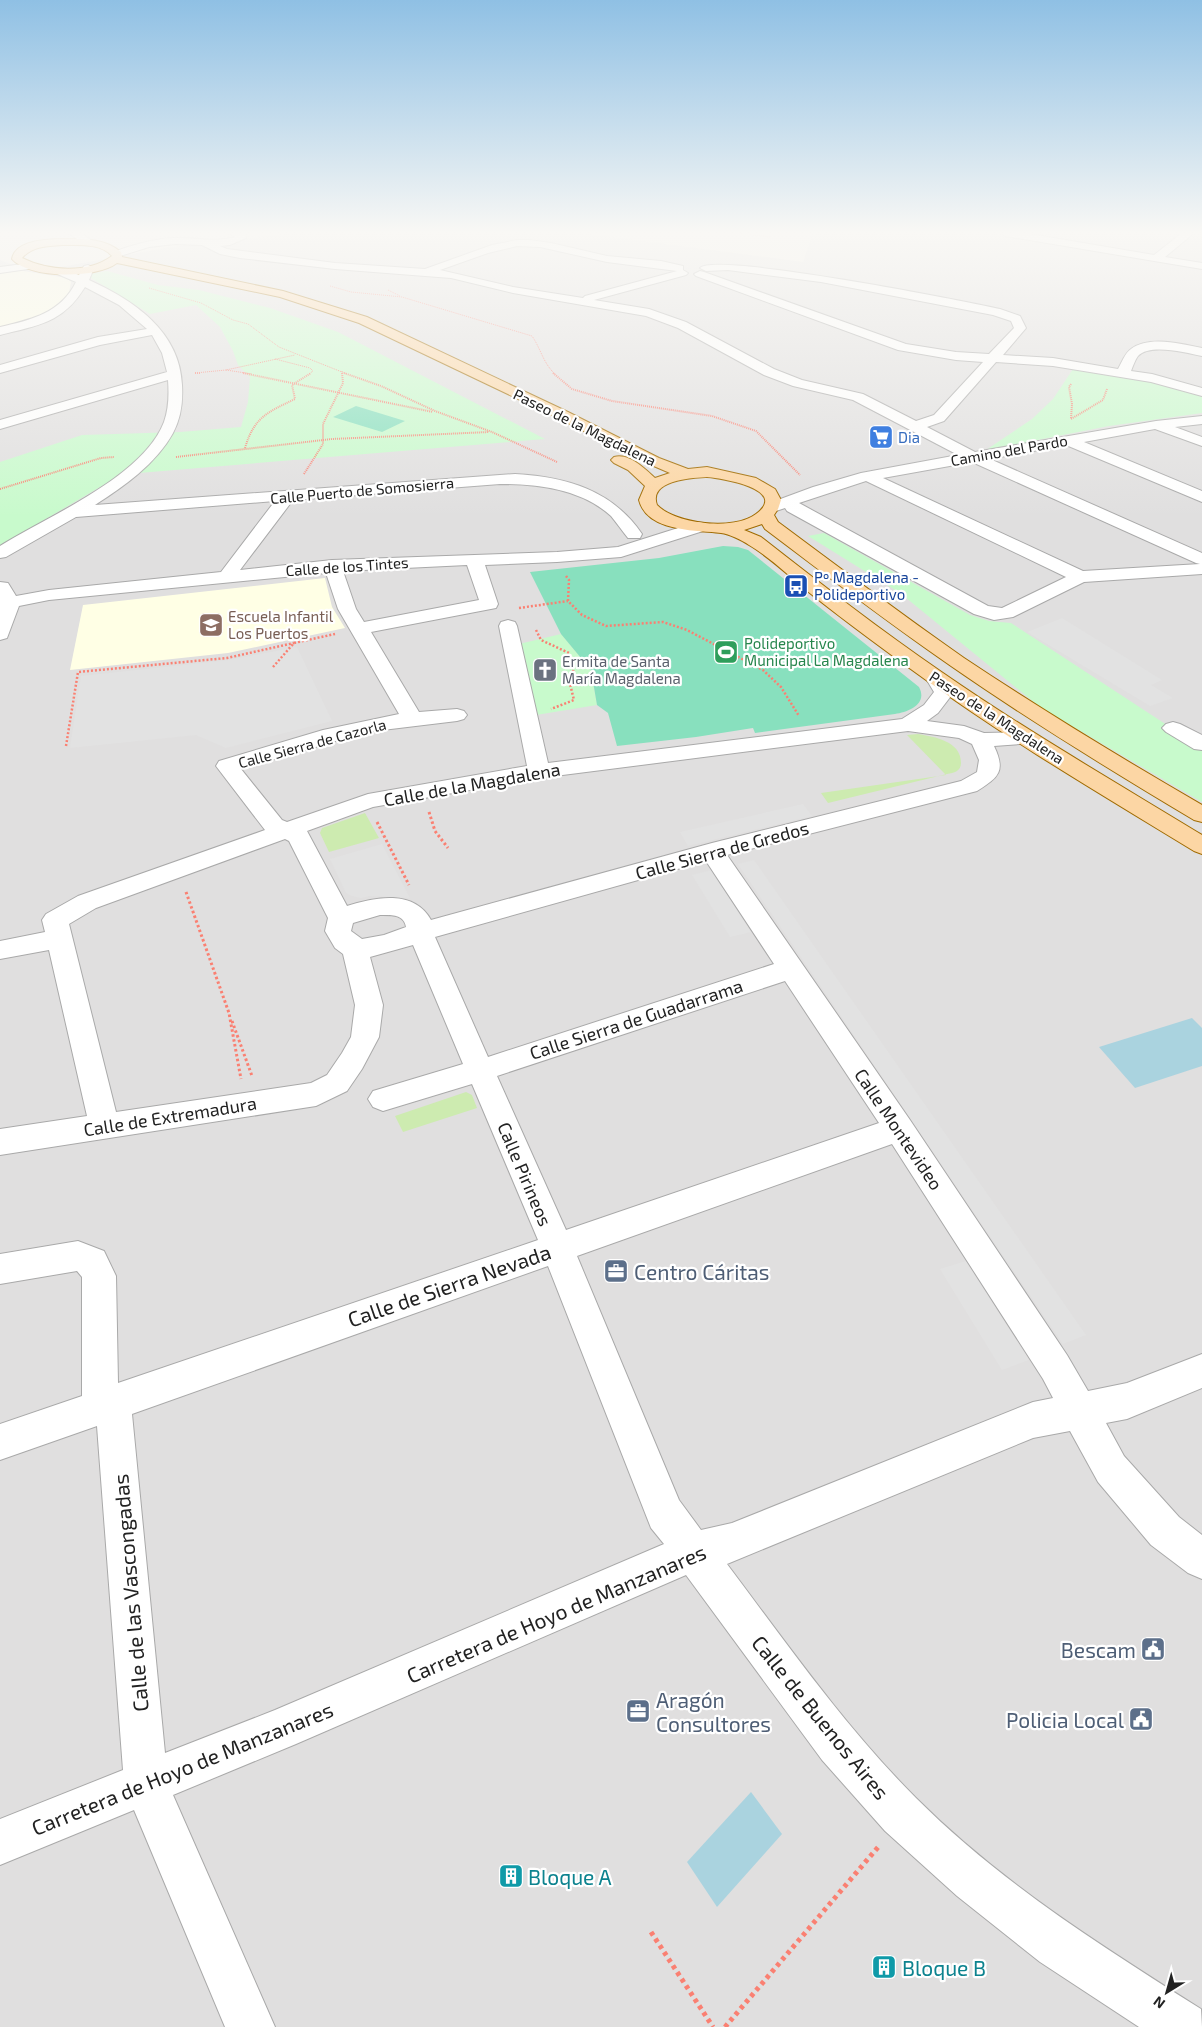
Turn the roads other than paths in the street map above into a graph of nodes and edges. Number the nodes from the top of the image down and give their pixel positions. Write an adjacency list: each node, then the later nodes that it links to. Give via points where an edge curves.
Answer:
1 (15, 328): 9 (street)
2 (152, 328): 8 (street)
3 (349, 328): 16 (main road, Paseo de la Magdalena)
4 (379, 328): 25 (main road, Paseo de la Magdalena, via 654,462)
5 (687, 328): 20 (street, via 769,372 798,383 858,397)
6 (852, 328): 11 (street, via 903,347 956,356)
7 (1020, 328): 11 (street)
8 (156, 331): 12 (street, via 98,341); 14 (street, via 169,352)
9 (0, 332)
10 (1202, 352): 13 (street, via 1169,347 1141,348 1134,352)
11 (995, 357): 13 (street); 20 (street, via 939,418)
12 (0, 369)
13 (1123, 372): 15 (street)
14 (174, 374): 18 (street); 34 (street, via 174,405 165,434 141,463 114,486)
15 (1202, 392)
16 (503, 401)
17 (1202, 420): 19 (street, Camino del Pardo)
18 (0, 425)
19 (1156, 425): 21 (street, Camino del Pardo); 22 (street)
20 (917, 426): 24 (street)
21 (1066, 440): 24 (street, Camino del Pardo); 31 (street)
22 (1202, 442)
23 (607, 454): 27 (main road, Paseo de la Magdalena, via 633,467)
24 (970, 456): 26 (street, Camino del Pardo); 41 (street)
25 (687, 474): 27 (main road); 28 (main road, via 728,474)
26 (867, 476): 29 (street, Camino del Pardo); 45 (street)
27 (654, 485): 35 (main road, via 647,500 650,508)
28 (762, 486): 29 (street, Camino del Pardo); 33 (main road, Paseo de la Magdalena, via 773,500)
29 (819, 490): 32 (street, Camino del Pardo)
30 (287, 496): 34 (street, Calle Puerto de Somosierra); 38 (street, Calle Puerto de Somosierra, via 530,478 582,490 614,511); 44 (street)
31 (1202, 497)
32 (790, 501): 33 (street, Camino del Pardo); 45 (street, via 793,508 981,610 994,614 1006,613)
33 (769, 511): 37 (main road, via 749,523); 59 (main road, Paseo de la Magdalena, via 771,525 881,609 986,681)
34 (74, 512): 39 (street)
35 (659, 515): 36 (main road); 38 (street)
36 (698, 527): 37 (main road); 38 (street, Calle de los Tintes)
37 (725, 528): 50 (main road, Paseo de la Magdalena, via 755,541)
38 (639, 538): 40 (street, Calle de los Tintes, via 621,552)
39 (0, 553)
40 (474, 559): 42 (street, Calle de los Tintes); 48 (street, via 489,604)
41 (1202, 559)
42 (332, 566): 44 (street, Calle de los Tintes); 48 (street, via 347,609)
43 (1202, 569): 45 (street)
44 (227, 576): 46 (street, Calle de los Tintes, via 50,595)
45 (1080, 577)
46 (3, 594): 49 (street)
47 (508, 626): 58 (street)
48 (360, 629): 52 (street)
49 (0, 634)
50 (939, 685): 53 (street, Calle de la Magdalena, via 930,710); 55 (street); 56 (main road, Paseo de la Magdalena)
51 (457, 715): 52 (street, Calle Sierra de Cazorla)
52 (412, 718): 60 (street, Calle Sierra de Cazorla, via 329,735 227,766 274,825)
53 (908, 725): 55 (street, Calle de la Magdalena); 58 (street, Calle de la Magdalena)
54 (1173, 728): 57 (street)
55 (973, 736): 56 (street, Calle de la Magdalena); 62 (street, Calle Sierra de Gredos, via 990,760 987,775 969,786)
56 (1026, 738): 61 (main road, Paseo de la Magdalena)
57 (1202, 744)
58 (539, 771): 60 (street, Calle de la Magdalena, via 368,801)
59 (1202, 816)
60 (288, 831): 63 (street, via 298,836); 64 (street, Calle de la Magdalena, via 87,902)
61 (1202, 846)
62 (712, 851): 65 (street, Calle Sierra de Gredos); 68 (street, Calle Montevideo)
63 (341, 918): 65 (street, Calle Pirineos, via 358,910 379,906 405,908 417,917); 66 (street, via 338,931 345,942)
64 (57, 929): 67 (street, Calle de la Magdalena); 71 (street)
65 (420, 932): 66 (street, Calle Sierra de Gredos, via 399,942); 69 (street, Calle Pirineos)
66 (355, 948): 71 (street, Calle de Extremadura, via 369,1005 365,1037 337,1083 316,1094)
67 (0, 950)
68 (791, 969): 69 (street, Calle Sierra de Guadarrama); 72 (street, Calle Montevideo)
69 (482, 1070): 70 (street); 74 (street, Calle Pirineos)
70 (383, 1099)
71 (104, 1126): 73 (street, Calle de Extremadura)
72 (899, 1129): 74 (street, Calle de Sierra Nevada); 78 (street, Calle Montevideo, via 1055,1367)
73 (0, 1142)
74 (557, 1247): 77 (street, Calle de Sierra Nevada); 80 (street, Calle Pirineos, via 665,1514)
75 (0, 1269): 77 (street, Calle de las Vascongadas, via 78,1256 92,1262 98,1276)
76 (1202, 1371): 78 (street, Carretera de Hoyo de Manzanares, via 1127,1401)
77 (107, 1405): 79 (street, Calle de Sierra Nevada); 82 (street, Calle de las Vascongadas)
78 (1079, 1412): 80 (street, Carretera de Hoyo de Manzanares, via 1033,1420 732,1543); 81 (street, Calle Montevideo, via 1111,1469 1165,1531)
79 (0, 1442)
80 (692, 1552): 82 (street, Carretera de Hoyo de Manzanares); 85 (street, Calle de Buenos Aires, via 837,1744 901,1815 973,1880 1057,1944)
81 (1202, 1559)
82 (146, 1785): 83 (street, Carretera de Hoyo de Manzanares); 84 (street, Calle de las Vascongadas)
83 (0, 1842)
84 (250, 2027)
85 (1183, 2027)

